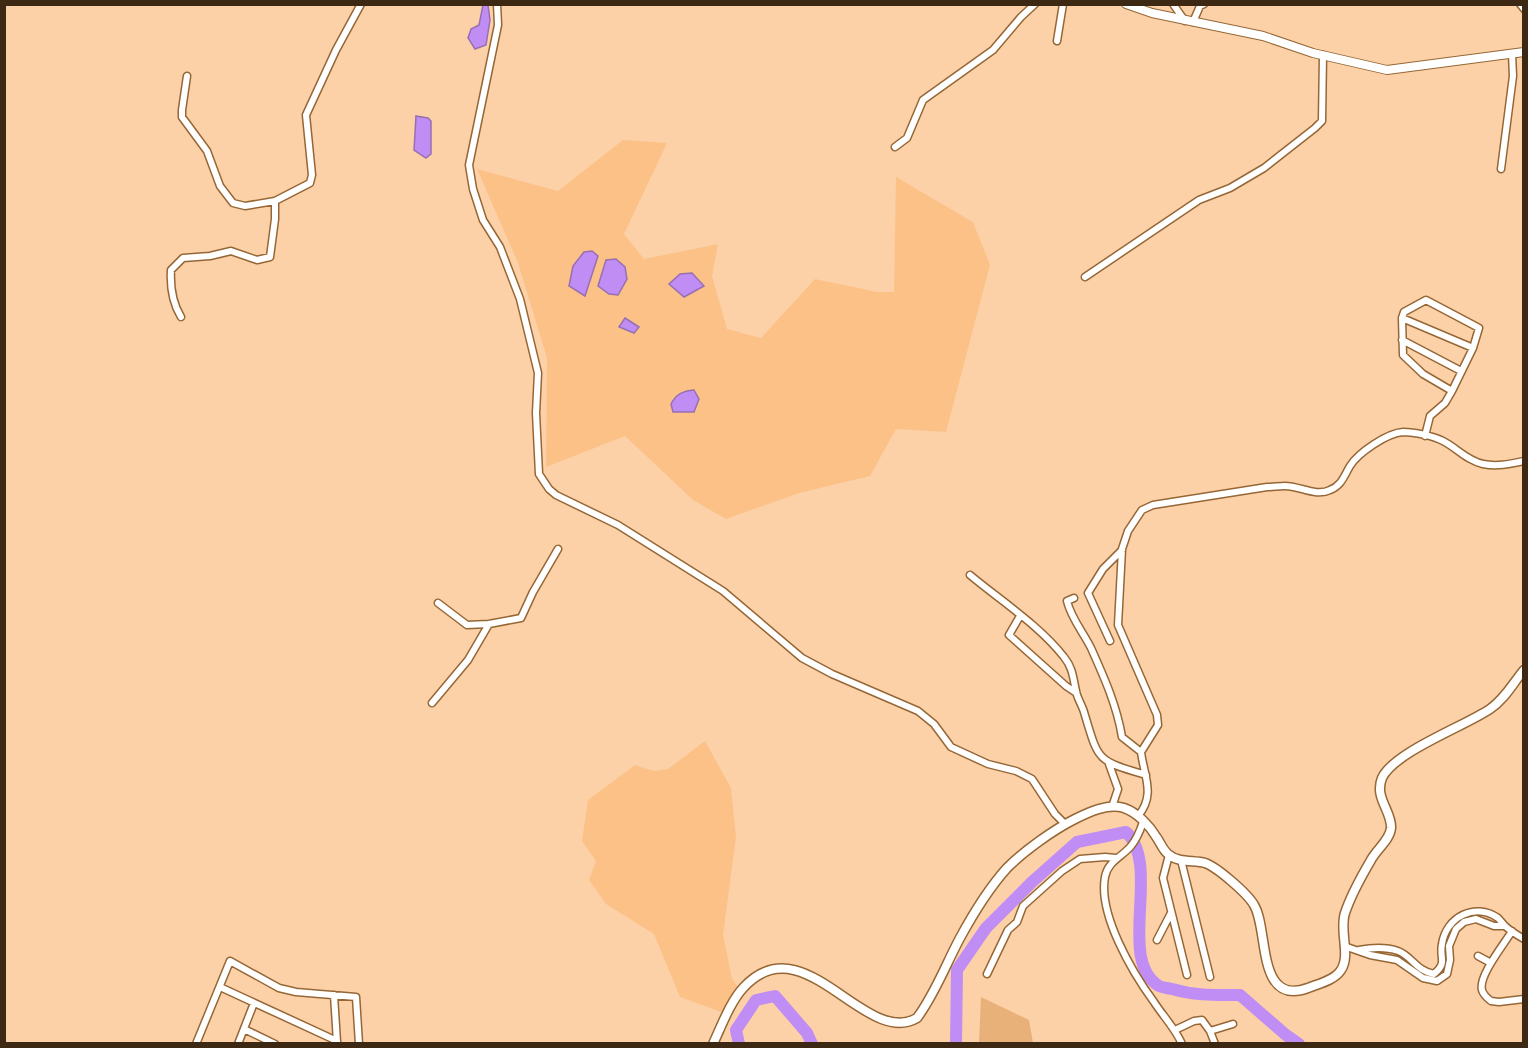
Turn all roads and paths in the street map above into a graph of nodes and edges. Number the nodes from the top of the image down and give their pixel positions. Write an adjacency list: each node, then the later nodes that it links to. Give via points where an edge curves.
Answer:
1 (361, 4): 18 (street, via 306,115 310,183)
2 (497, 4): 44 (street, via 498,25 469,165 483,220 500,247 530,339 538,373 539,474 549,489 618,525 723,591 802,658 918,711 934,724 951,747 1032,779)
3 (1035, 4): 16 (street, via 993,51 923,100 907,138)
4 (1063, 4): 11 (street)
5 (1126, 4): 10 (street)
6 (1173, 4): 10 (street)
7 (1520, 4): 9 (street)
8 (1201, 5): 10 (street)
9 (1524, 9)
10 (1189, 21): 14 (street, via 1263,36)
11 (1057, 41)
12 (1524, 52): 13 (street)
13 (1512, 54): 14 (street, via 1387,70); 17 (street, via 1513,76)
14 (1323, 55): 19 (street, via 1322,121 1315,129 1264,168 1199,200)
15 (187, 76): 18 (street, via 182,117 207,151 220,186 233,203 245,206)
16 (895, 147)
17 (1501, 169)
18 (274, 201): 20 (street, via 270,258 257,260 231,251 183,258 171,270 170,288)
19 (1085, 277)
20 (181, 317)
21 (1402, 318): 22 (street); 23 (street); 23 (street, via 1404,312 1426,300 1479,328)
22 (1402, 340): 24 (street); 25 (street, via 1403,355 1423,374)
23 (1473, 348): 24 (street)
24 (1461, 371): 25 (street)
25 (1452, 391): 26 (street, via 1430,416)
26 (1425, 436): 27 (street, via 1443,441 1482,464); 29 (street, via 1405,432 1387,436 1351,464 1338,485 1324,492 1267,487 1153,505 1142,510)
27 (1524, 461)
28 (558, 549): 34 (street, via 521,618)
29 (1122, 549): 35 (street, via 1088,593); 39 (street, via 1118,625 1158,725)
30 (970, 575): 33 (street)
31 (1074, 598): 39 (street, via 1067,601 1070,610 1118,712 1122,737)
32 (438, 603): 34 (street, via 467,625)
33 (1020, 616): 37 (street, via 1064,657 1073,671); 37 (street, via 1009,635)
34 (489, 624): 38 (street, via 468,660)
35 (1110, 641)
36 (1524, 670): 53 (main road, via 1500,702 1412,751 1382,779 1380,793 1391,830 1348,903 1342,925)
37 (1076, 693): 40 (street, via 1100,758)
38 (432, 703)
39 (1142, 752): 41 (street)
40 (1109, 764): 41 (street); 42 (street, via 1118,789)
41 (1146, 775): 43 (street, via 1149,795)
42 (1112, 807): 43 (main road, via 1128,810); 44 (main road)
43 (1141, 819): 45 (main road); 46 (street, via 1138,836)
44 (1065, 824): 71 (main road, via 1007,868 960,938 921,1011 910,1026)
45 (1169, 855): 47 (main road); 48 (street, via 1163,878)
46 (1116, 858): 59 (street, via 1080,859 1023,906); 69 (street, via 1105,876 1107,913 1129,965)
47 (1181, 860): 53 (main road, via 1212,866 1252,901 1259,915 1267,964 1282,988 1295,991 1334,977 1344,965); 61 (street)
48 (1171, 913): 52 (street); 60 (street)
49 (1505, 926): 50 (street); 55 (street, via 1499,918 1479,911 1459,916 1451,923 1442,945 1441,968 1434,974 1424,972); 57 (street, via 1476,919 1464,922 1449,946 1447,974 1437,981 1423,978)
50 (1512, 931): 51 (street); 58 (street)
51 (1524, 939)
52 (1157, 940)
53 (1344, 946): 54 (street)
54 (1359, 950): 55 (street, via 1371,947); 57 (street)
55 (1398, 951): 57 (street)
56 (1478, 956): 58 (street)
57 (1397, 960)
58 (1491, 963): 65 (street, via 1482,982 1486,997 1499,1002)
59 (987, 974)
60 (1187, 975)
61 (1210, 977)
62 (220, 987): 63 (street, via 230,961 279,988); 66 (street); 73 (street)
63 (334, 994): 72 (street); 76 (street, via 356,997)
64 (824, 995): 77 (main road, via 796,976 778,972 760,975 738,995)
65 (1524, 999)
66 (254, 1003): 68 (street); 72 (street)
67 (1233, 1024): 70 (street)
68 (244, 1029): 74 (street); 75 (street)
69 (1175, 1030): 70 (street, via 1202,1020); 78 (street)
70 (1210, 1030): 79 (street)
71 (893, 1033)
72 (337, 1042)
73 (196, 1044)
74 (238, 1044)
75 (275, 1044)
76 (358, 1044)
77 (713, 1044)
78 (1182, 1044)
79 (1215, 1044)

